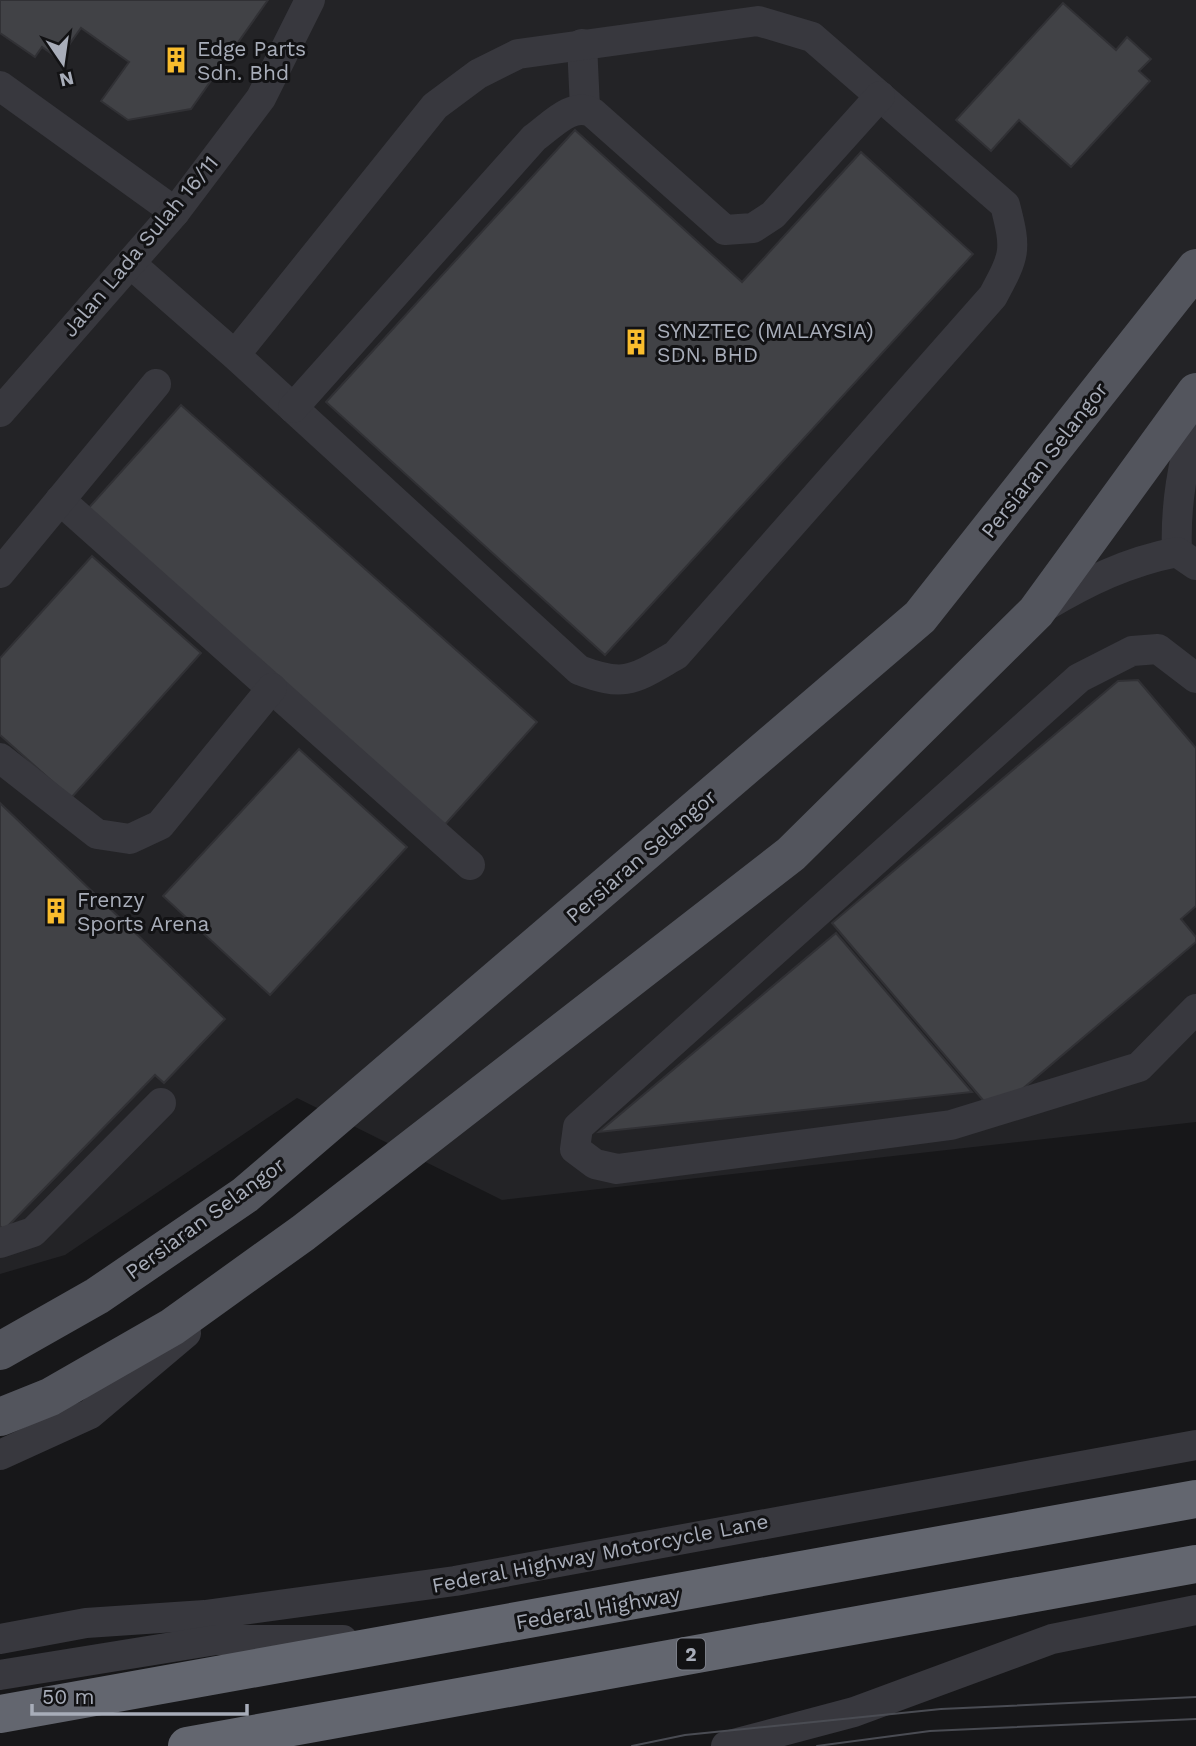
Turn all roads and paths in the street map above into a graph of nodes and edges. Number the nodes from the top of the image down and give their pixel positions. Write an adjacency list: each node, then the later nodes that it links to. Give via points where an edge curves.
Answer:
1 (310, 0): 6 (street, Jalan Lada Sulah 16/11, via 261,98)
2 (582, 44): 4 (street, via 758,21 812,37); 5 (street); 9 (street, via 518,54 478,74 435,106)
3 (0, 86): 6 (street)
4 (880, 96): 5 (street, via 773,215 752,228 725,230); 12 (street, via 1005,205 1013,234 1013,258 993,296 676,655 640,675 623,681 579,670)
5 (584, 108): 12 (street, via 575,108 534,138)
6 (175, 212): 7 (street, Jalan Lada Sulah 16/11)
7 (131, 264): 9 (street); 13 (street, Jalan Lada Sulah 16/11)
8 (1196, 268): 27 (main road, Persiaran Selangor, via 920,617 245,1195)
9 (235, 355): 12 (street)
10 (156, 384): 15 (street)
11 (1196, 392): 18 (main road)
12 (293, 408)
13 (0, 412)
14 (1196, 416): 16 (street, via 1175,511)
15 (61, 500): 17 (street); 20 (street)
16 (1186, 559): 18 (street, via 1136,561 1091,579)
17 (0, 573)
18 (1036, 612): 25 (main road, via 791,854)
19 (1196, 678): 23 (street, via 1158,649 1132,651 1079,678 578,1127 575,1149 595,1164 617,1169 951,1125 1139,1067)
20 (272, 688): 21 (street, via 160,825 130,839 97,834); 22 (street)
21 (0, 758)
22 (470, 864)
23 (1196, 1009)
24 (161, 1103): 26 (street, via 33,1232)
25 (303, 1233): 30 (main road, via 172,1327 50,1397); 32 (street, via 90,1414)
26 (0, 1243)
27 (97, 1296): 28 (street); 29 (main road, Persiaran Selangor)
28 (0, 1332)
29 (0, 1351)
30 (0, 1417)
31 (1196, 1445): 36 (street, Federal Highway Motorcycle Lane, via 454,1581)
32 (0, 1455)
33 (1196, 1499): 38 (highway, Federal Highway)
34 (1196, 1564): 42 (highway, 2)
35 (1196, 1610): 43 (street, via 1052,1639 854,1712)
36 (205, 1615): 37 (street, Federal Highway Motorcycle Lane, via 86,1623); 39 (street)
37 (0, 1639)
38 (420, 1640): 39 (street, via 216,1640); 41 (highway, Federal Highway)
39 (93, 1657): 40 (street)
40 (0, 1675)
41 (0, 1714)
42 (187, 1746)
43 (726, 1746)

